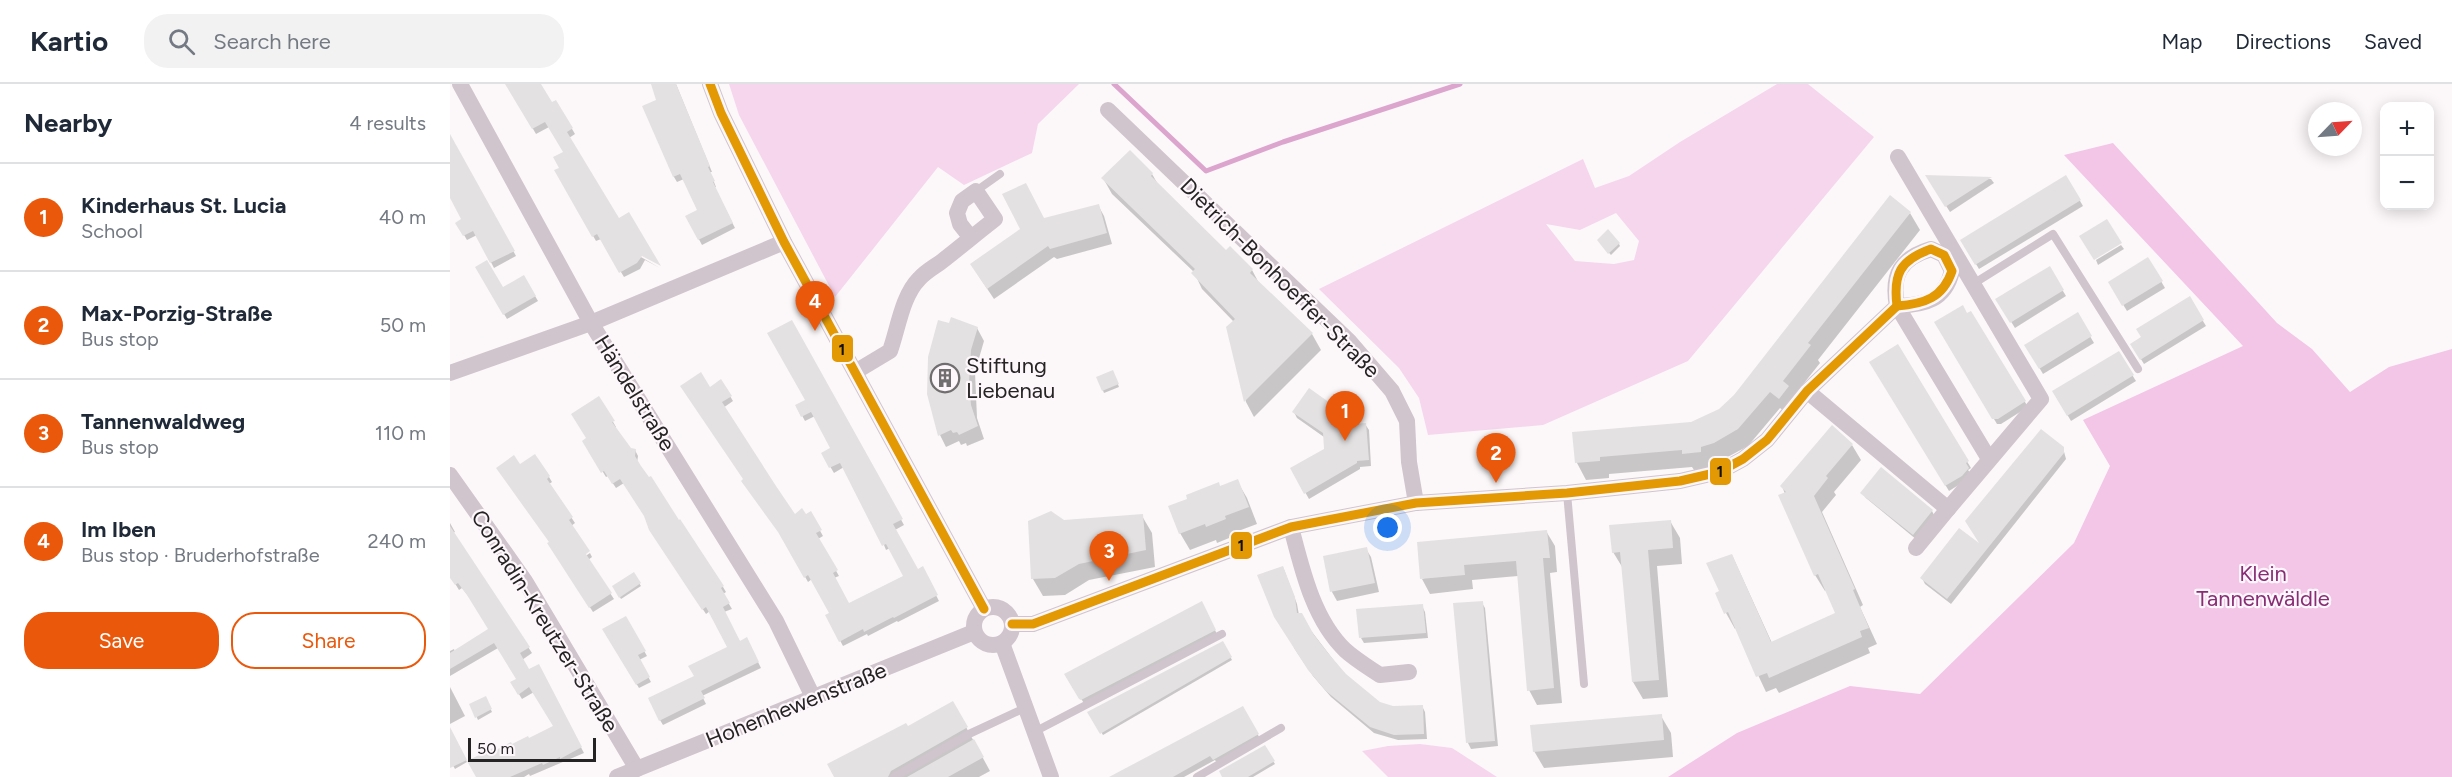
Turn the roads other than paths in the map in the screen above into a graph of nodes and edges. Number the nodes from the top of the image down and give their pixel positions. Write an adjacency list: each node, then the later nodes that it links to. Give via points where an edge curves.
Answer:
1 (460, 84): 12 (street, Händelstraße)
2 (710, 84): 8 (street)
3 (1108, 110): 20 (street, Dietrich-Bonhoeffer-Straße, via 1349,341 1392,391 1407,421)
4 (1898, 157): 9 (street)
5 (1000, 174): 6 (lane)
6 (976, 191): 7 (street, via 962,201 957,213); 7 (street, via 995,219)
7 (971, 238): 14 (street, via 919,278 909,294 890,351)
8 (784, 242): 12 (street); 14 (street)
9 (1958, 270): 10 (street); 11 (street, via 1939,294 1913,305); 11 (street, via 1944,255 1931,249 1915,254 1905,261 1898,275 1894,291)
10 (1972, 284): 13 (lane, via 2053,234); 17 (street, via 2041,399)
11 (1897, 306): 16 (street); 17 (street)
12 (591, 323): 15 (street); 31 (street, Händelstraße, via 776,621)
13 (2138, 369)
14 (855, 372): 24 (street)
15 (450, 373)
16 (1807, 391): 19 (street, via 1767,440 1719,472 1680,481); 21 (street)
17 (1989, 459): 21 (street)
18 (450, 475): 35 (street, Conradin-Kreutzer-Straße, via 525,581)
19 (1568, 493): 20 (street); 30 (lane)
20 (1416, 503): 22 (street)
21 (1948, 509): 23 (street)
22 (1291, 527): 25 (street, via 1033,624); 29 (street, via 1316,609 1344,649 1380,675)
23 (1916, 548)
24 (984, 609): 25 (street, via 1005,611); 26 (street, via 973,623)
25 (1012, 624): 28 (street, via 1012,632)
26 (974, 632): 28 (street, via 986,644); 31 (street, Hohenhewenstraße)
27 (1222, 634): 34 (lane)
28 (1002, 643): 32 (street)
29 (1409, 672)
30 (1584, 684)
31 (814, 699): 35 (street, Hohenhewenstraße)
32 (1027, 707): 34 (street); 37 (lane, via 969,734)
33 (1281, 728): 39 (lane)
34 (1036, 731): 38 (street)
35 (637, 769): 36 (street, Hohenhewenstraße)
36 (617, 777)
37 (894, 777)
38 (1051, 777)
39 (1197, 777)

